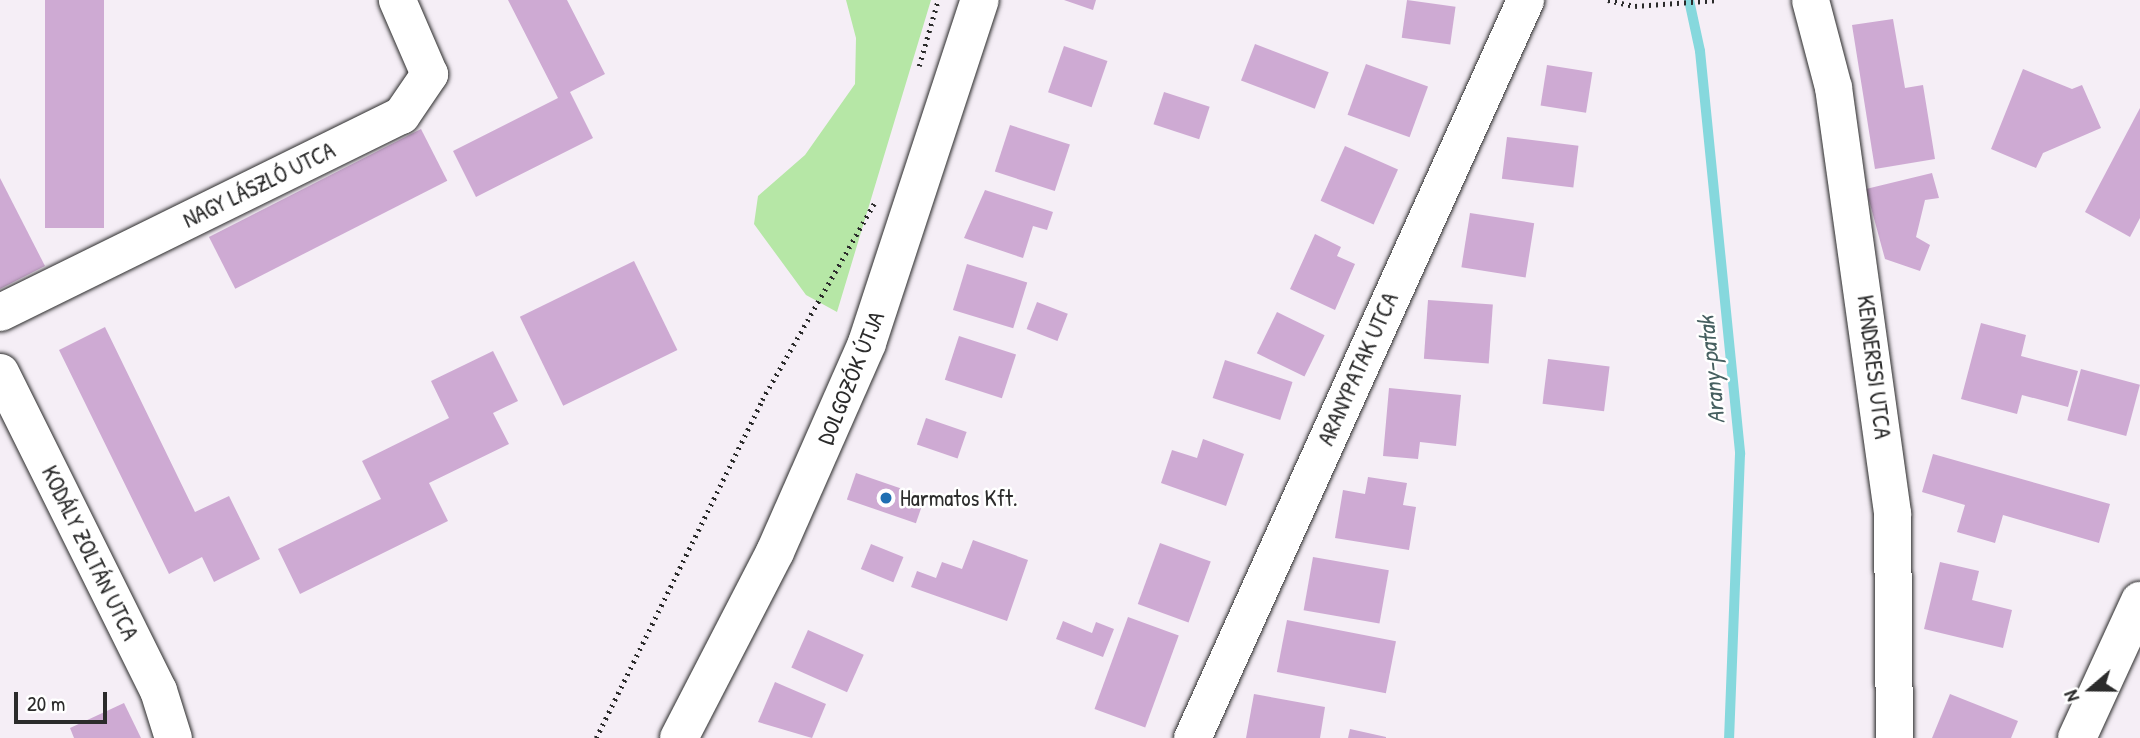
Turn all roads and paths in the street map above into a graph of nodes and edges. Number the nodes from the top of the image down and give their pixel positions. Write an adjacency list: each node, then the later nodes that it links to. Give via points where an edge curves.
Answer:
1 (397, 0): 10 (street, NAGY LÁSZLÓ UTCA, via 429,75 401,115)
2 (938, 0): 8 (path)
3 (979, 0): 15 (main road, DOLGOZÓK ÚTJA, via 867,343 775,552)
4 (1525, 0): 16 (street, ARANYPATAK UTCA)
5 (1608, 0): 6 (path, via 1634,6)
6 (1719, 0)
7 (1810, 0): 17 (street, KENDERESI UTCA, via 1836,100 1892,513)
8 (916, 76)
9 (882, 190): 14 (path, via 761,400)
10 (0, 312)
11 (0, 372): 13 (street, KODÁLY ZOLTÁN UTCA, via 158,690)
12 (2140, 601): 18 (main road)
13 (173, 738)
14 (596, 738)
15 (679, 738)
16 (1192, 738)
17 (1894, 738)
18 (2077, 738)

